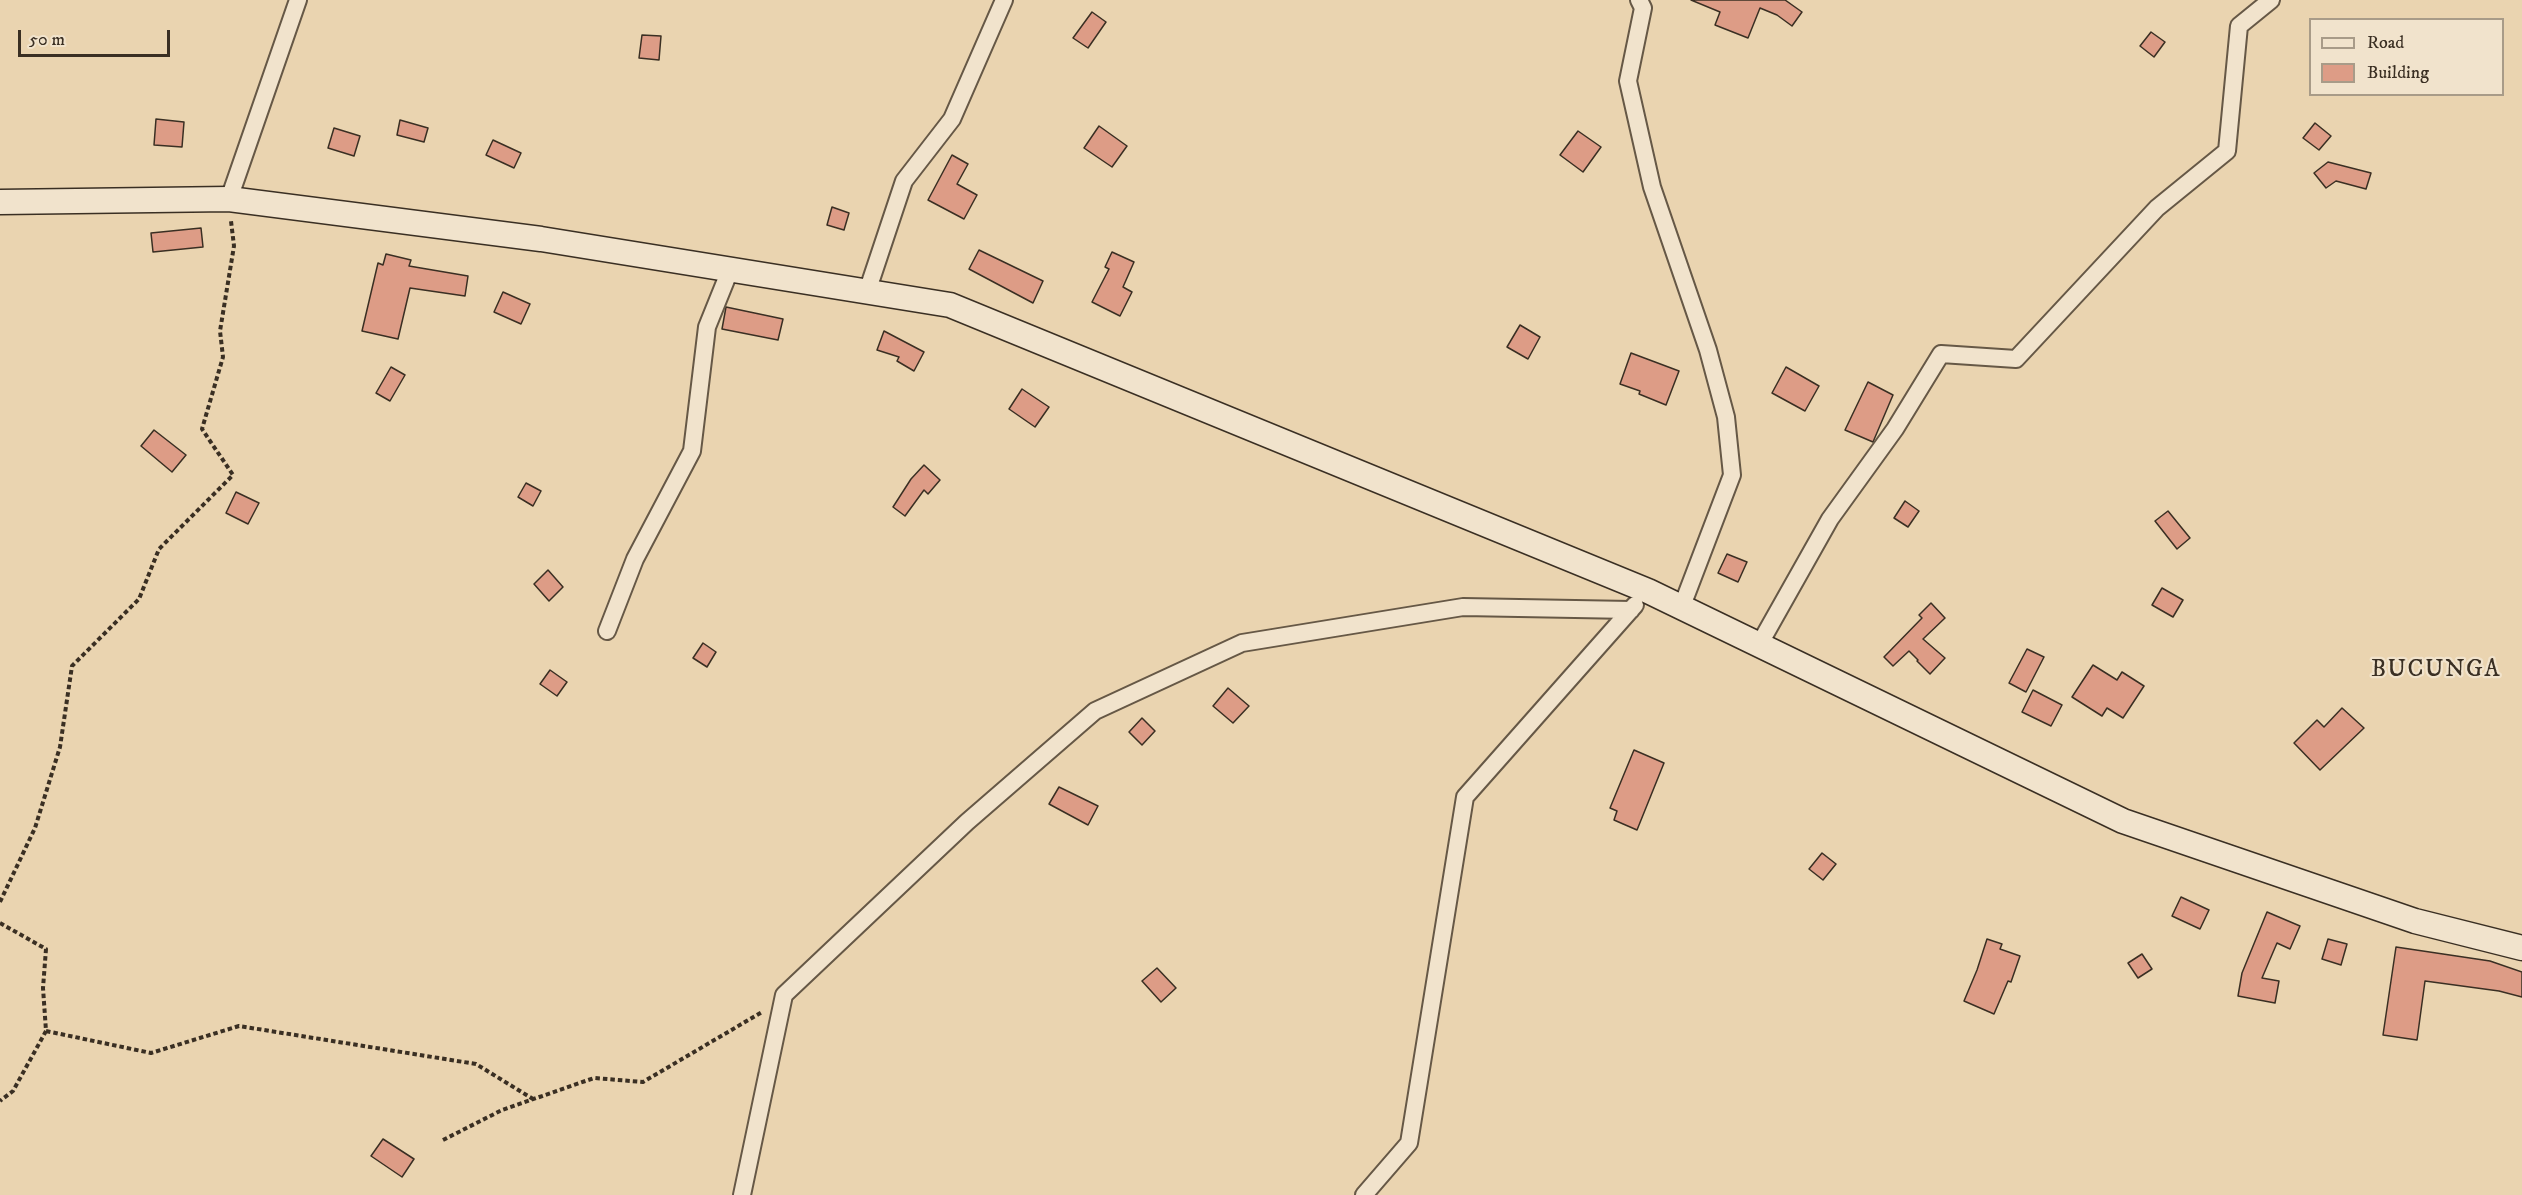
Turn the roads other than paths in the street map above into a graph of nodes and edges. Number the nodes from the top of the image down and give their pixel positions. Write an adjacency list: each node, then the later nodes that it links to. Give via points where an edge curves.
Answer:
1 (298, 0): 5 (street)
2 (1004, 0): 8 (street, via 952,119 904,181)
3 (1639, 0): 10 (street, via 1643,8 1629,81 1652,187 1708,350 1726,417 1732,475)
4 (2271, 0): 13 (street, via 2239,26 2227,151 2157,207 2016,358 1941,354 1895,429 1830,519)
5 (229, 199): 6 (street); 7 (street, via 541,239)
6 (0, 202)
7 (730, 270): 8 (street); 12 (street, via 707,327 692,451 635,559)
8 (867, 292): 9 (street, via 950,305)
9 (1648, 591): 10 (street); 11 (street)
10 (1682, 606): 13 (street)
11 (1631, 610): 15 (street, via 1463,607 1242,643 1095,711 967,822 784,994); 16 (street, via 1465,797 1409,1143)
12 (607, 632)
13 (1759, 645): 14 (street, via 2123,821 2415,921)
14 (2522, 948)
15 (741, 1195)
16 (1364, 1195)

